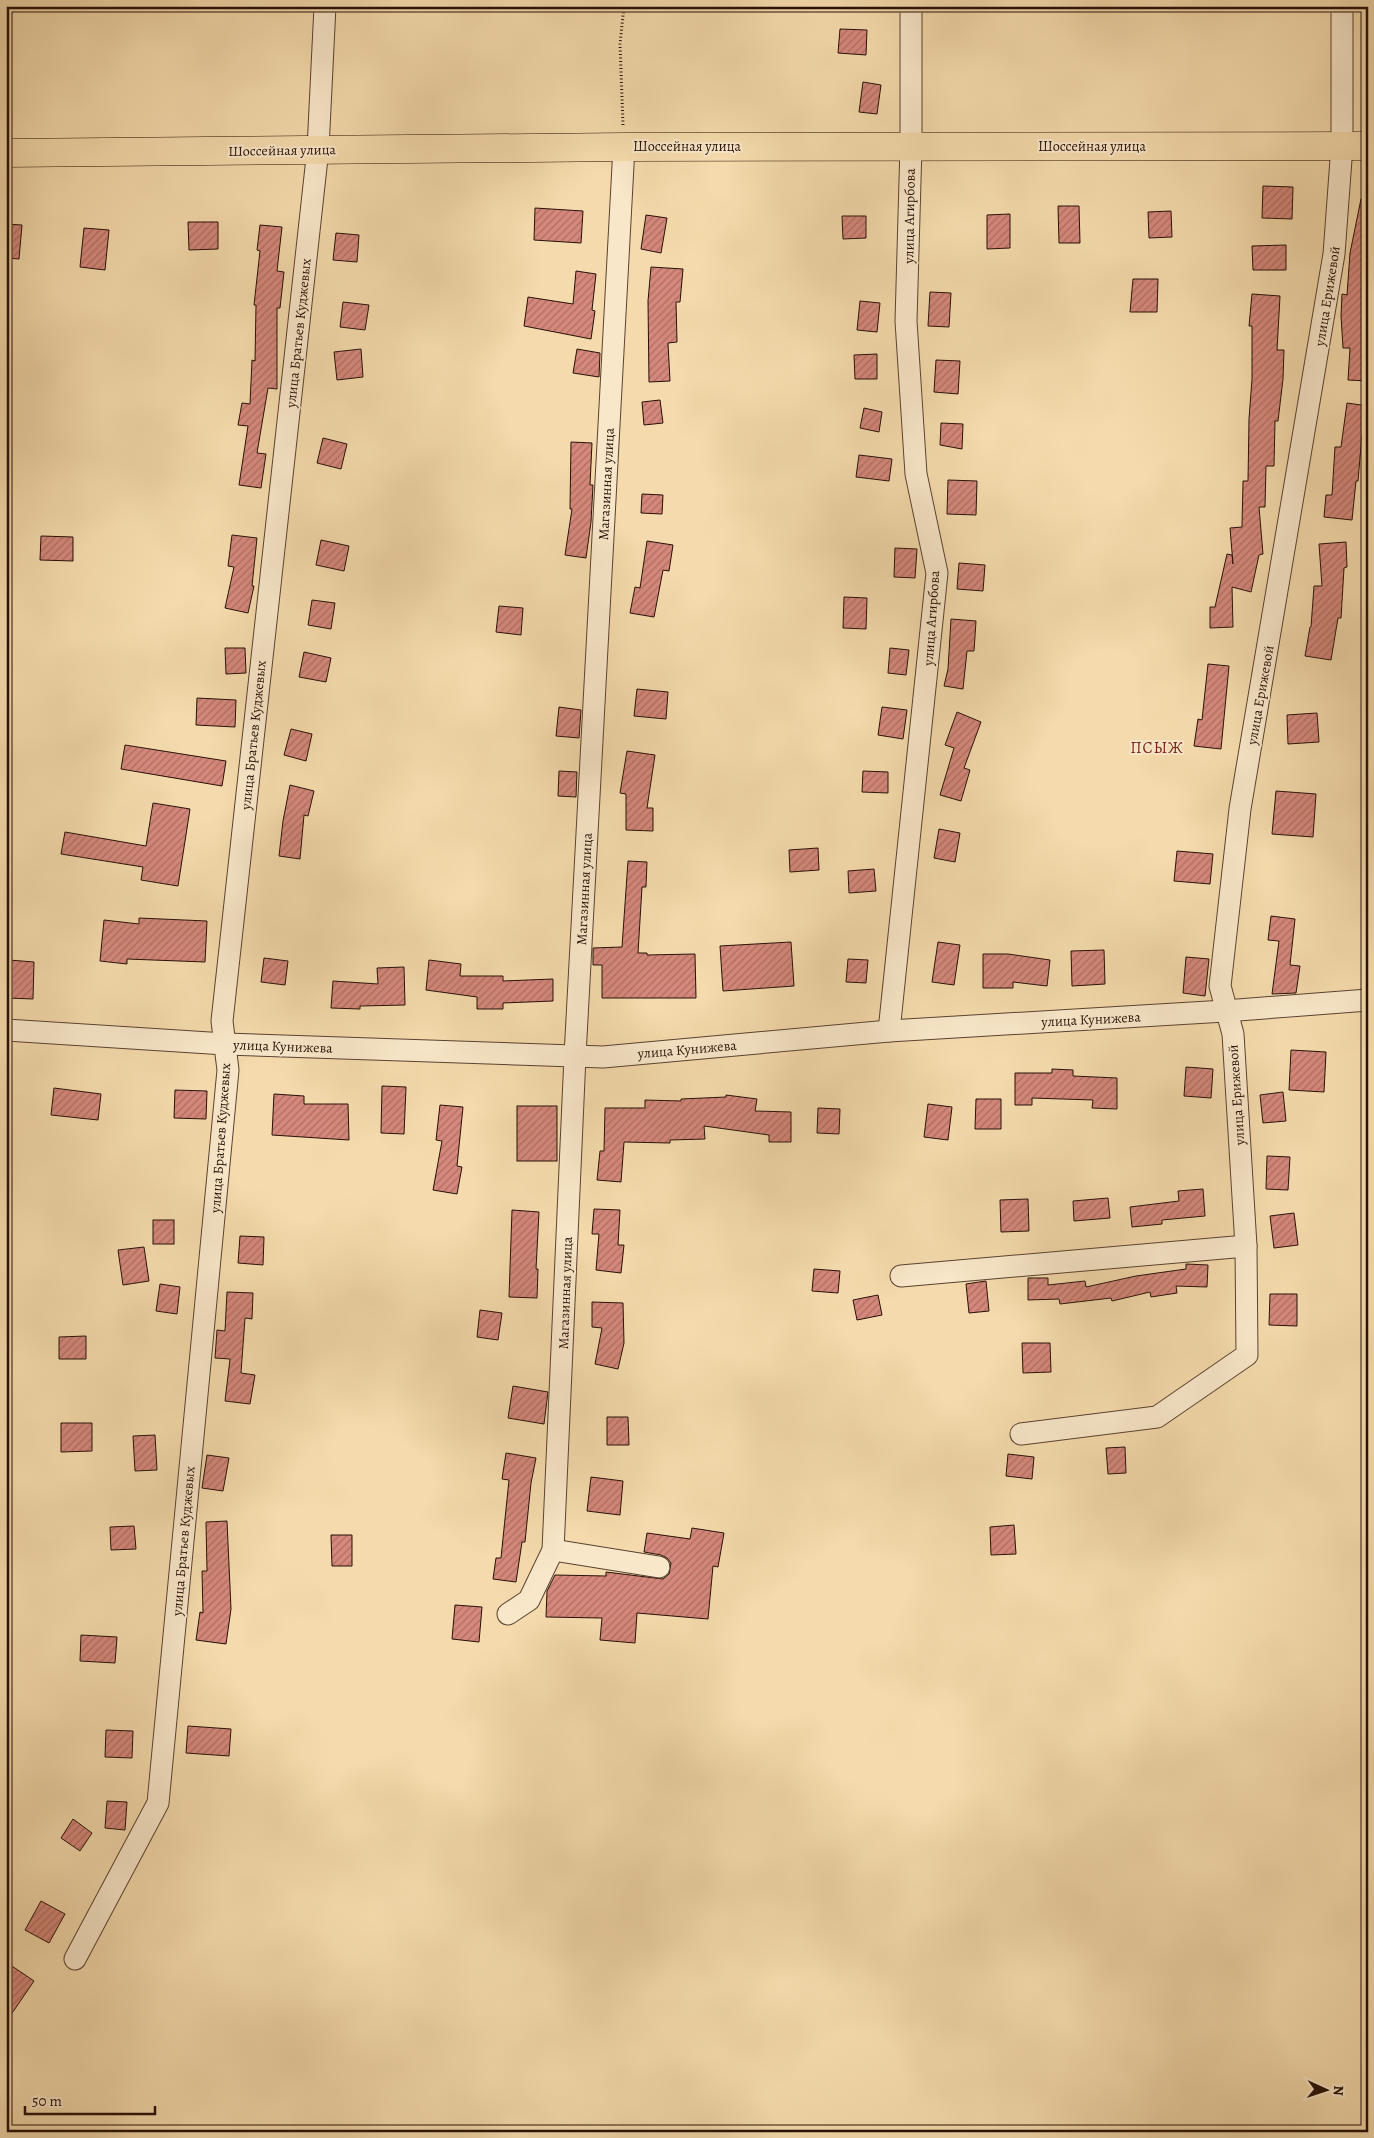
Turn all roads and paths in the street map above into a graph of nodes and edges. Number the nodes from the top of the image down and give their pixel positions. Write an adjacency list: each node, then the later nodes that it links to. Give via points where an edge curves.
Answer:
1 (325, 6): 8 (street, улица Братьев Куджевых)
2 (624, 6): 7 (path, via 620,44)
3 (912, 6): 5 (street, улица Агирбова)
4 (1342, 6): 6 (street, улица Ерижевой)
5 (911, 146): 6 (highway, Шоссейная улица); 7 (highway, Шоссейная улица); 13 (street, улица Агирбова, via 906,321 916,474 937,573)
6 (1355, 146): 11 (street, улица Ерижевой, via 1240,809 1220,986)
7 (624, 147): 8 (highway, Шоссейная улица); 15 (street, Магазинная улица)
8 (318, 149): 9 (highway, Шоссейная улица); 14 (street, улица Братьев Куджевых, via 222,1021)
9 (6, 153)
10 (1368, 1000): 11 (street, улица Кунижева)
11 (1225, 1011): 13 (street, улица Кунижева); 16 (street, улица Ерижевой, via 1232,1034)
12 (6, 1030): 14 (street, улица Кунижева)
13 (889, 1031): 15 (street, улица Кунижева, via 603,1057)
14 (225, 1044): 15 (street, улица Кунижева); 22 (street, улица Братьев Куджевых, via 228,1070 158,1803)
15 (575, 1056): 19 (street, Магазинная улица)
16 (1246, 1246): 17 (street); 18 (street, улица Ерижевой, via 1247,1354 1157,1417)
17 (901, 1276)
18 (1020, 1434)
19 (553, 1550): 20 (street); 21 (street, Магазинная улица, via 528,1600)
20 (659, 1567)
21 (508, 1614)
22 (75, 1959)

